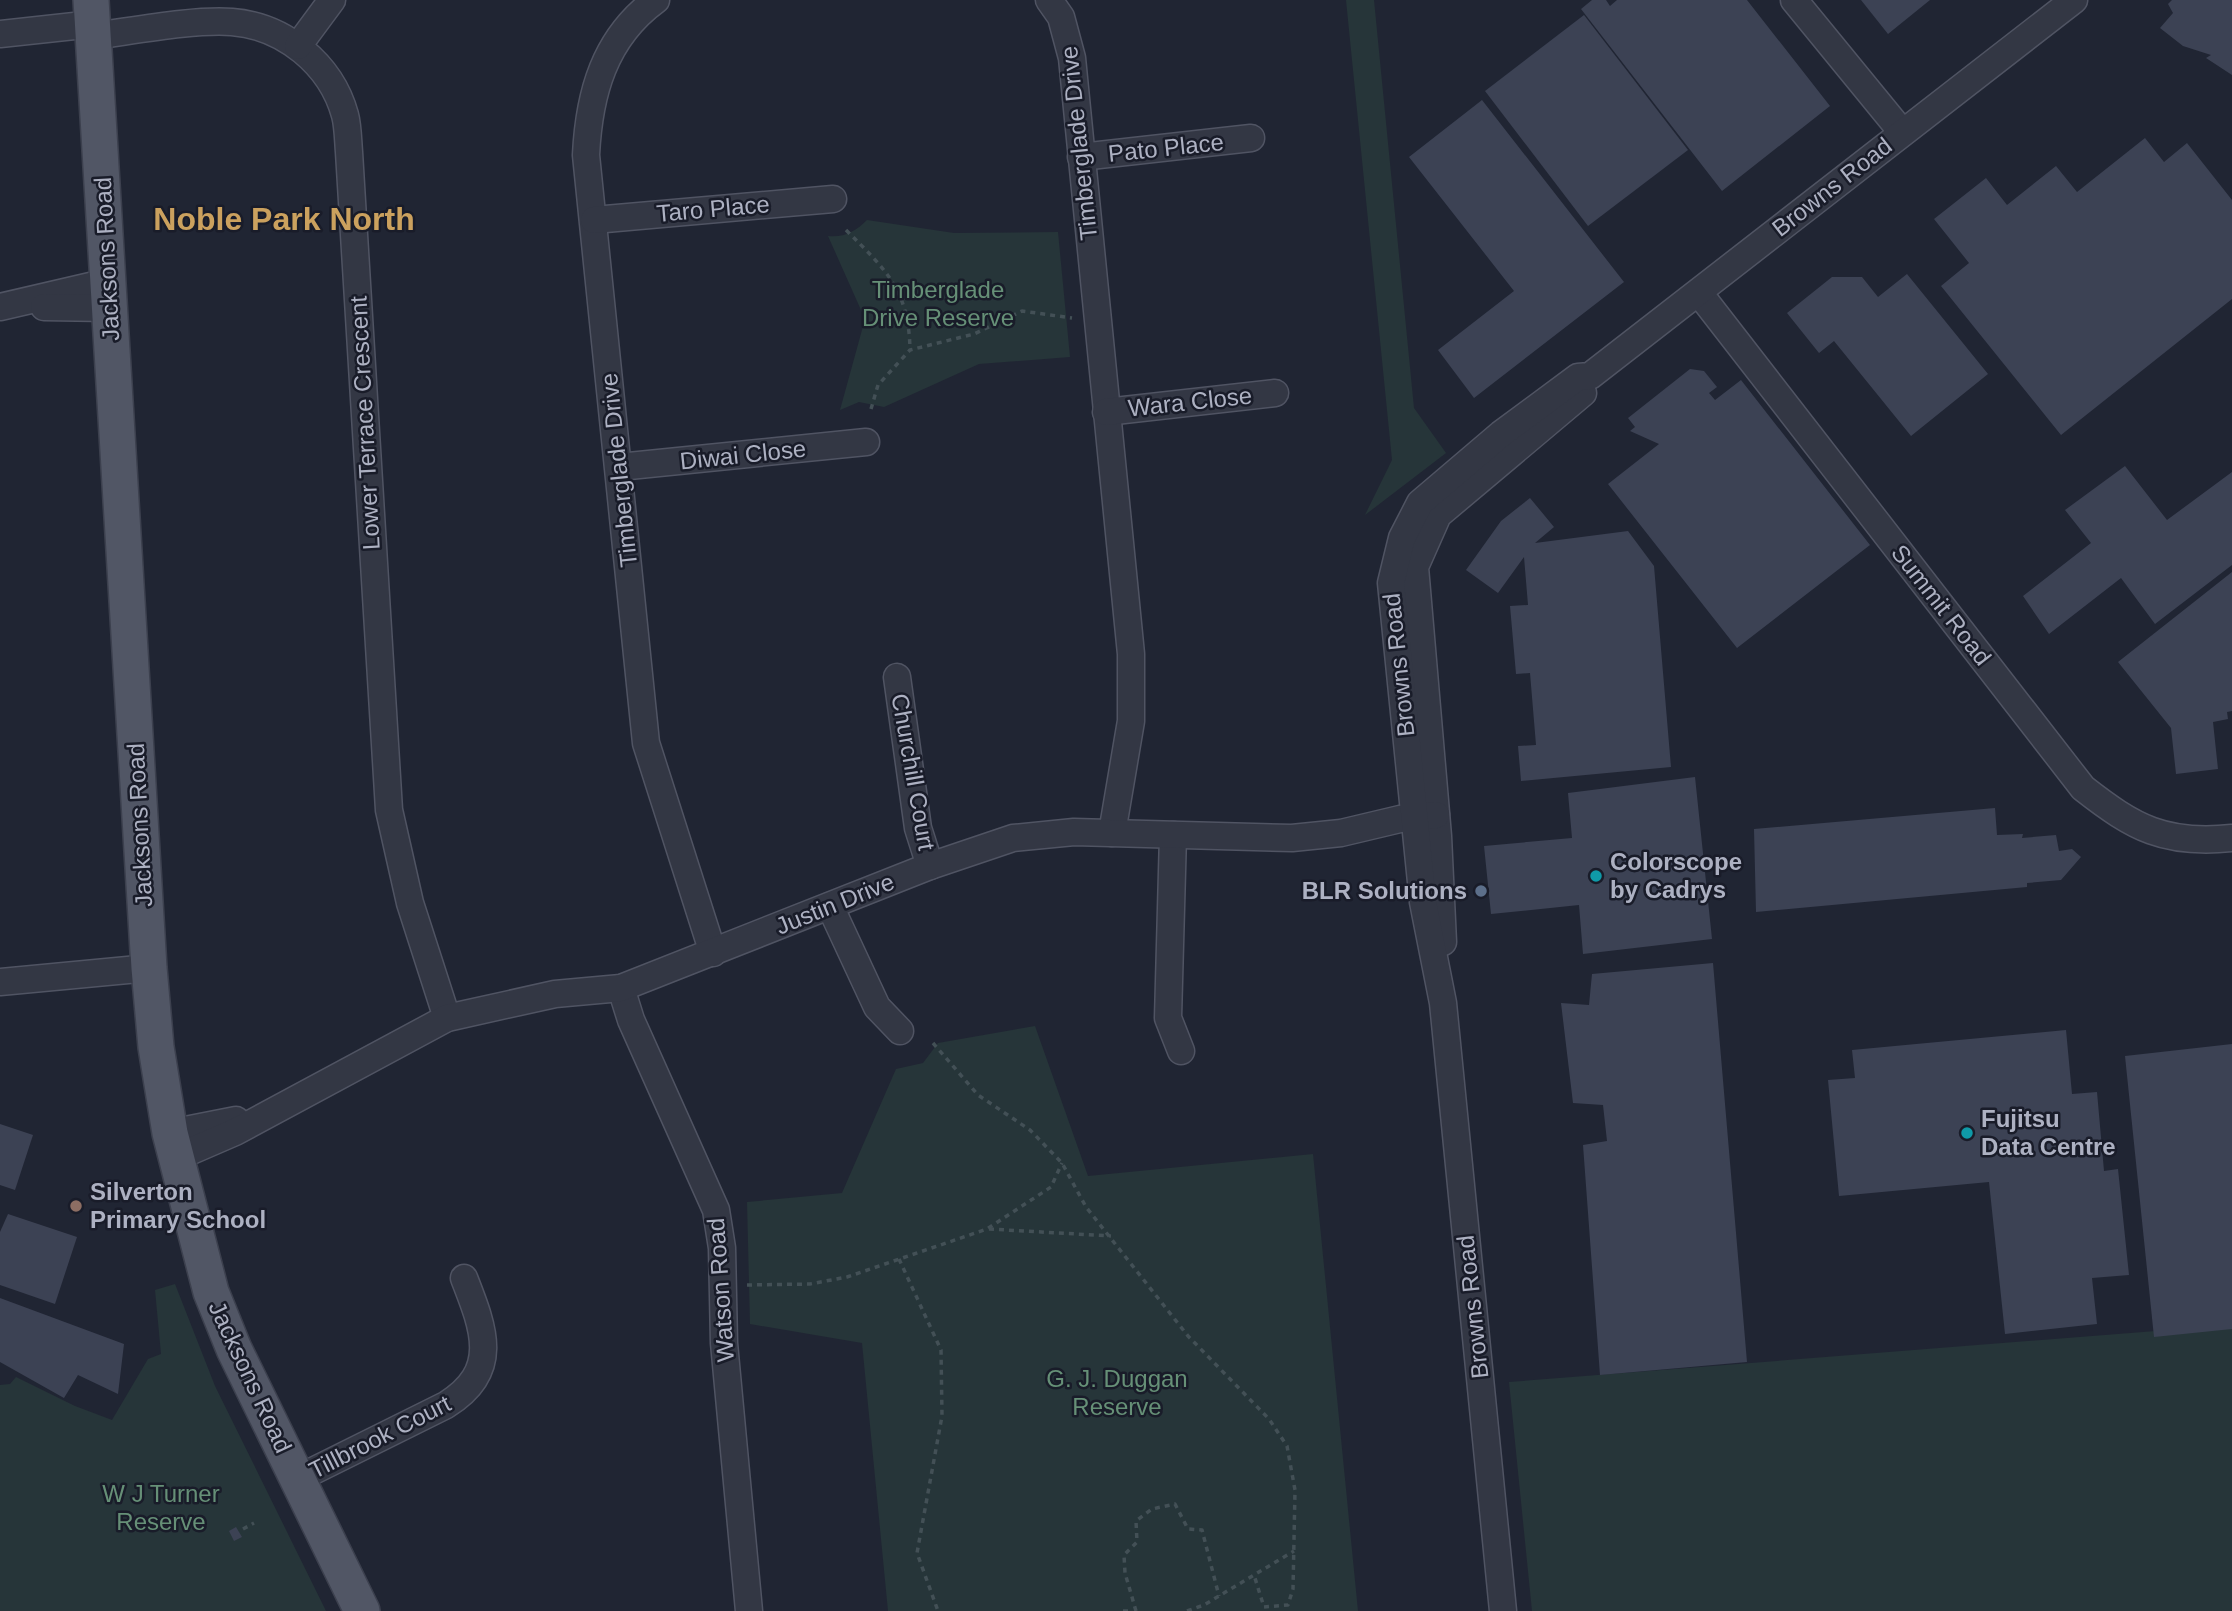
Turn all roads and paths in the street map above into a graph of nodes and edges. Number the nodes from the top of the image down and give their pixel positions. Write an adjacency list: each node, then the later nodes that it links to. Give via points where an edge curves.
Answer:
1 (332, 0): 8 (street)
2 (1794, 0): 9 (street)
3 (2074, 0): 9 (street, Browns Road)
4 (1057, 3): 11 (street, Timberglade Drive, via 1072,58)
5 (637, 5): 13 (street, Timberglade Drive, via 593,91 586,155)
6 (92, 20): 7 (street, Lower Terrace Crescent); 8 (street, Lower Terrace Crescent, via 228,21 260,27); 16 (main road, Jacksons Road)
7 (0, 34)
8 (298, 46): 36 (street, Lower Terrace Crescent, via 330,81 345,116 389,810 410,903)
9 (1902, 132): 15 (street, Browns Road)
10 (1251, 138): 11 (street, Pato Place)
11 (1081, 157): 22 (street, Timberglade Drive)
12 (832, 199): 13 (street, Taro Place)
13 (594, 220): 24 (street, Timberglade Drive)
14 (846, 230): 19 (path, via 889,273 909,322)
15 (1699, 293): 26 (street, Browns Road, via 1590,376 1578,377 1490,442 1420,503 1402,538 1391,583); 29 (street, Summit Road, via 2083,788 2122,818 2159,835 2206,841)
16 (109, 295): 17 (street); 33 (main road, Jacksons Road)
17 (2, 306)
18 (1072, 318): 19 (path, via 1022,311 974,334)
19 (910, 350): 21 (path, via 878,385)
20 (1275, 393): 22 (street, Wara Close)
21 (871, 409)
22 (1106, 412): 27 (street, Timberglade Drive, via 1133,696)
23 (866, 442): 24 (street, Diwai Close)
24 (619, 467): 32 (street, Timberglade Drive, via 646,743)
25 (897, 677): 30 (street, Churchill Court, via 918,828)
26 (1427, 826): 28 (street, Justin Drive, via 1292,838); 62 (street, Browns Road, via 1423,902 1443,1003)
27 (1112, 833): 28 (street, Justin Drive); 30 (street, Justin Drive, via 1013,838)
28 (1173, 835): 39 (street, via 1168,1018)
29 (2232, 838)
30 (930, 866): 31 (street, Justin Drive)
31 (830, 906): 32 (street, Justin Drive); 37 (street, via 877,1007)
32 (713, 953): 35 (street, Justin Drive)
33 (149, 968): 34 (street); 40 (main road, Jacksons Road, via 156,1046)
34 (0, 982)
35 (621, 988): 36 (street, Justin Drive, via 527,999); 55 (street, Watson Road, via 716,1210)
36 (447, 1018): 40 (street, Justin Drive, via 235,1132)
37 (900, 1031)
38 (933, 1043): 41 (path, via 978,1096 1030,1130)
39 (1181, 1051)
40 (173, 1145): 47 (main road, Jacksons Road, via 211,1292)
41 (1062, 1163): 42 (path, via 1051,1187); 43 (path, via 1086,1206)
42 (987, 1229): 43 (path); 44 (path)
43 (1112, 1236): 50 (path, via 1188,1336 1269,1419 1287,1446 1295,1490)
44 (899, 1259): 46 (path, via 823,1282); 56 (path, via 941,1350 942,1416 917,1553)
45 (464, 1278): 47 (street, Tillbrook Court, via 484,1348 468,1390)
46 (745, 1285)
47 (297, 1479): 54 (main road, Jacksons Road)
48 (254, 1523): 49 (path)
49 (243, 1529)
50 (1294, 1551): 51 (path); 51 (path, via 1288,1605 1264,1607)
51 (1254, 1575): 52 (path)
52 (1219, 1596): 53 (path); 59 (path, via 1202,1530 1188,1529 1175,1504 1152,1509 1136,1521 1137,1542 1124,1555)
53 (1204, 1605): 60 (path); 61 (path)
54 (362, 1611)
55 (749, 1611)
56 (938, 1611)
57 (1123, 1611): 58 (path)
58 (1130, 1611)
59 (1136, 1611)
60 (1187, 1611)
61 (1206, 1611)
62 (1503, 1611)

